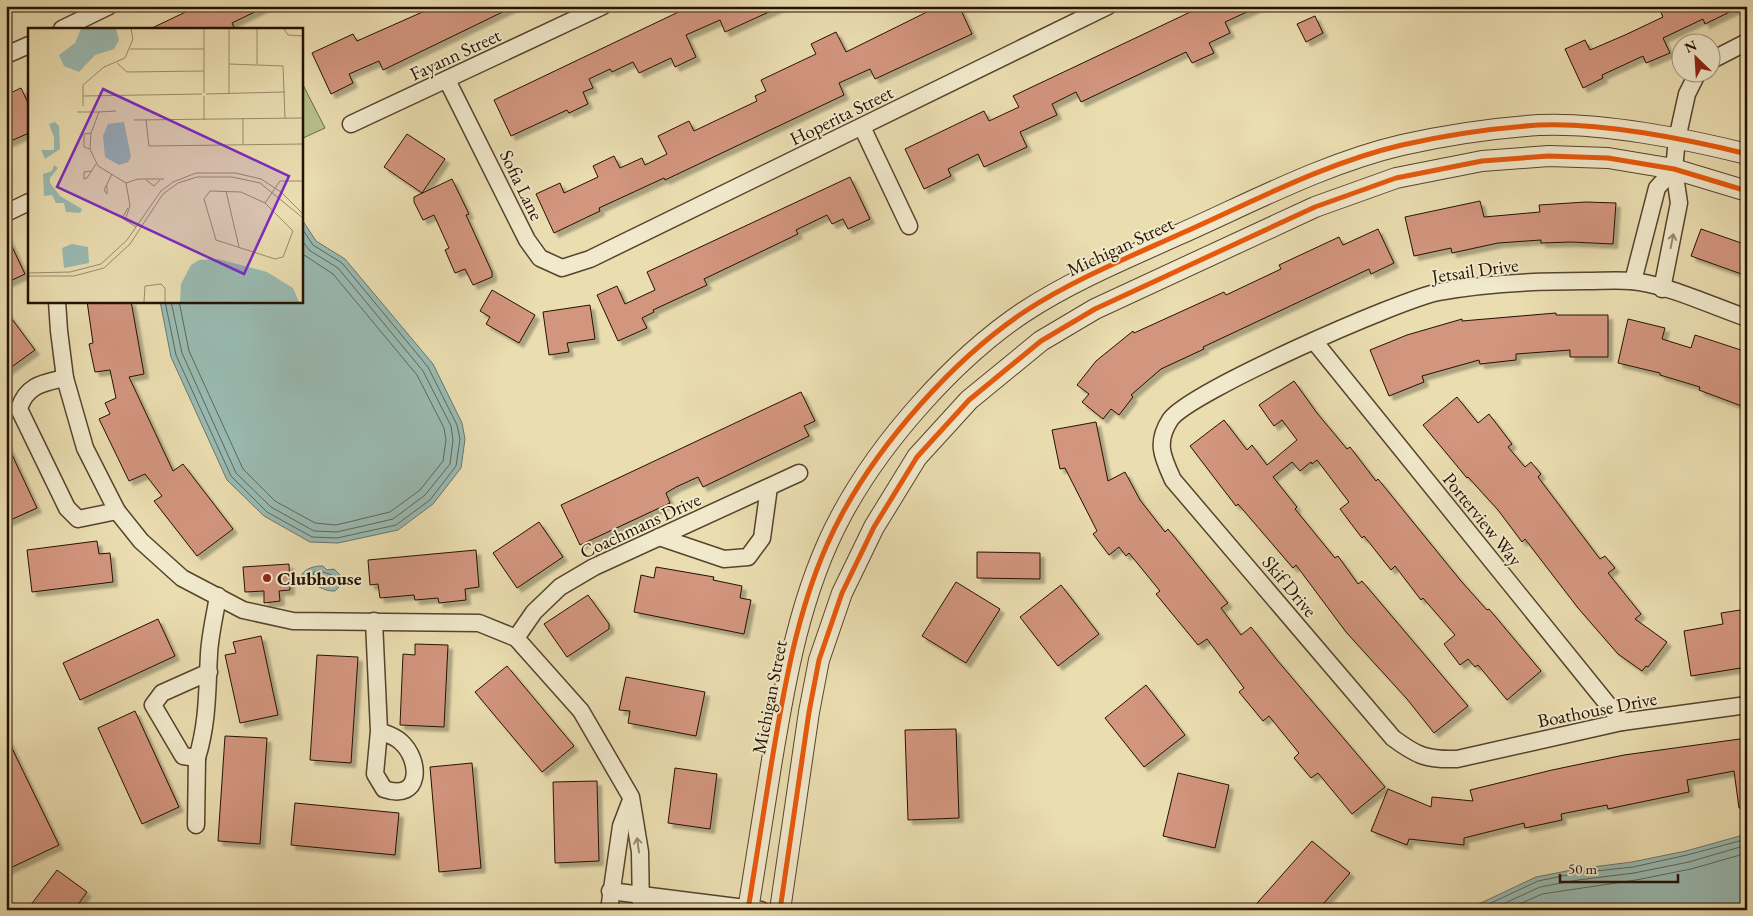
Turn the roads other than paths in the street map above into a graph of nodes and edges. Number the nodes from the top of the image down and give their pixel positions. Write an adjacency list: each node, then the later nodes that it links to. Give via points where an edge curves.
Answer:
1 (109, 6): 4 (street)
2 (603, 6): 9 (street, Fayann Street)
3 (1108, 6): 12 (street, Hoperita Street)
4 (64, 28)
5 (1747, 42): 8 (street)
6 (28, 44): 7 (street)
7 (6, 55)
8 (1720, 56)
9 (448, 80): 11 (street, Fayann Street); 20 (street, Sofia Lane, via 527,240 540,258 562,268)
10 (1693, 82): 13 (street, via 1686,94)
11 (351, 124)
12 (862, 127): 19 (street); 20 (street, Hoperita Street)
13 (1677, 139): 14 (street, Michigan Street); 15 (street); 45 (street, Michigan Street, via 1607,129 1541,125 1401,145 1322,171 1085,277 1023,313 973,353 925,399 877,459 841,516 815,574 782,697)
14 (1747, 154)
15 (1674, 169): 16 (street); 21 (street, via 1657,188); 22 (street, one-way to 15, via 1679,203); 47 (street, via 1608,158 1549,156 1482,161 1396,178 1314,207 1096,309 1041,341 976,394 917,457 874,527 842,593 819,660 810,704)
16 (1747, 191)
17 (28, 202): 18 (street)
18 (6, 212)
19 (909, 226)
20 (590, 259)
21 (1633, 281): 22 (street, Jetsail Drive); 25 (street, Jetsail Drive, via 1502,284 1437,292 1384,310)
22 (1662, 289): 24 (street, Jetsail Drive)
23 (58, 302): 26 (street)
24 (1747, 318)
25 (1314, 341): 27 (street, Jetsail Drive); 37 (street, Porterview Way)
26 (65, 378): 30 (street, via 85,448); 30 (street, via 38,384 22,397 19,410 72,514 78,519)
27 (1194, 399): 40 (street, Skif Drive, via 1170,419 1162,438 1161,455 1173,480 1393,738 1414,754 1433,760)
28 (799, 473): 29 (street, Coachmans Drive)
29 (769, 487): 31 (street, Coachmans Drive); 31 (street, via 762,538 748,557 724,559)
30 (116, 511): 32 (street, via 141,541 182,578)
31 (659, 537): 34 (street, Coachmans Drive, via 594,567 560,587 534,612)
32 (218, 596): 33 (street, via 243,610 293,620); 35 (street)
33 (374, 621): 34 (street, via 479,623); 38 (street)
34 (516, 638): 41 (street, via 580,711)
35 (209, 672): 39 (street, via 203,738); 39 (street, via 162,692 153,705 183,756)
36 (1747, 706): 37 (street, Boathouse Drive)
37 (1622, 722): 40 (street, Boathouse Drive)
38 (379, 731)
39 (197, 758): 42 (street)
40 (1457, 760)
41 (631, 797): 43 (street, via 621,826); 44 (street, one-way to 41, via 640,852)
42 (196, 825)
43 (610, 891): 44 (street); 46 (street)
44 (641, 902): 45 (street)
45 (753, 909)
46 (609, 910)
47 (780, 910)

